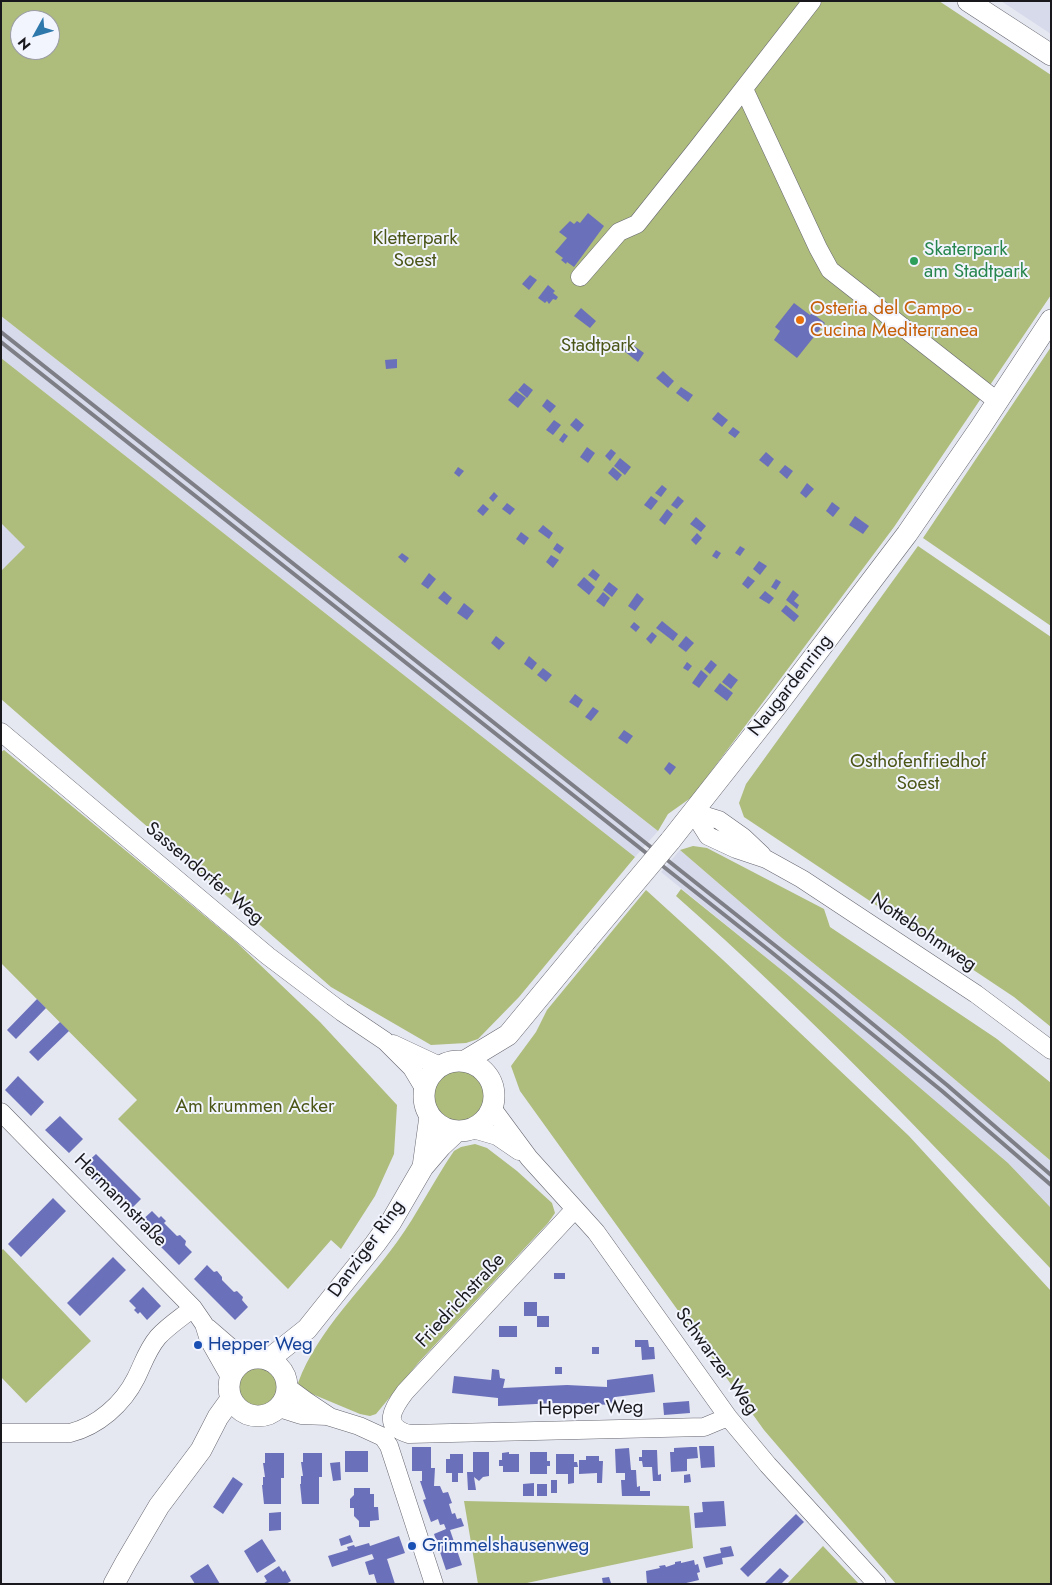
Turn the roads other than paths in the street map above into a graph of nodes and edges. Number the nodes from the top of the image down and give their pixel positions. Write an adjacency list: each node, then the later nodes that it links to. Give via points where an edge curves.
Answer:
1 (812, 1): 4 (street)
2 (968, 1): 3 (main road)
3 (1051, 55)
4 (744, 89): 5 (street, via 637,224 619,232); 7 (street, via 830,270)
5 (580, 277)
6 (1051, 320): 7 (main road, Naugardenring)
7 (997, 401): 9 (main road, Naugardenring, via 907,534)
8 (1, 732): 11 (street, Sassendorfer Weg, via 268,956)
9 (692, 812): 10 (main road, Naugardenring, bridge); 12 (street, Nottebohmweg, via 708,836 766,859 831,897 976,994)
10 (508, 1035): 13 (main road, Naugardenring); 15 (main road, Naugardenring, via 500,1058)
11 (385, 1041): 14 (street, Sassendorfer Weg); 16 (street, Sassendorfer Weg, via 412,1068)
12 (1051, 1050)
13 (465, 1061): 14 (main road, via 452,1061); 15 (main road, via 478,1066)
14 (440, 1066): 16 (main road)
15 (488, 1077): 17 (main road, via 493,1087)
16 (424, 1088): 19 (main road, via 424,1103)
17 (492, 1108): 20 (main road, via 484,1120); 21 (street, Schwarzer Weg)
18 (1, 1112): 24 (street, Hermannstraße)
19 (430, 1116): 20 (main road, via 442,1127); 22 (main road, Danziger Ring)
20 (465, 1130): 21 (street, Schwarzer Weg, via 497,1136); 22 (main road, Danziger Ring, via 440,1146)
21 (530, 1158): 23 (street, Schwarzer Weg)
22 (423, 1167): 26 (main road, Danziger Ring, via 391,1222)
23 (576, 1210): 35 (street, Schwarzer Weg, via 610,1252); 36 (street, Friedrichstraße, via 405,1392 392,1412)
24 (193, 1308): 25 (street, Hermannstraße); 37 (street, via 158,1336 129,1391 119,1404 94,1423 70,1433)
25 (204, 1324): 27 (street, Hermannstraße); 29 (street, Hermannstraße, via 209,1340)
26 (307, 1329): 28 (main road, Danziger Ring); 30 (main road, Danziger Ring)
27 (245, 1360): 28 (main road); 29 (main road)
28 (268, 1360): 30 (main road, via 278,1366)
29 (230, 1377): 31 (main road)
30 (286, 1381): 32 (main road, via 285,1398); 34 (street, Hepper Weg, via 306,1402)
31 (230, 1399): 33 (main road); 38 (main road)
32 (279, 1408): 33 (main road, via 258,1417); 34 (street, Hepper Weg, via 301,1415)
33 (246, 1415): 38 (main road)
34 (330, 1416): 36 (street, Hepper Weg)
35 (728, 1417): 36 (street, Hepper Weg, via 704,1427); 41 (street, Schwarzer Weg)
36 (389, 1432): 40 (street, via 390,1446)
37 (1, 1433)
38 (201, 1450): 39 (main road, via 159,1506)
39 (114, 1584)
40 (434, 1584)
41 (877, 1584)

